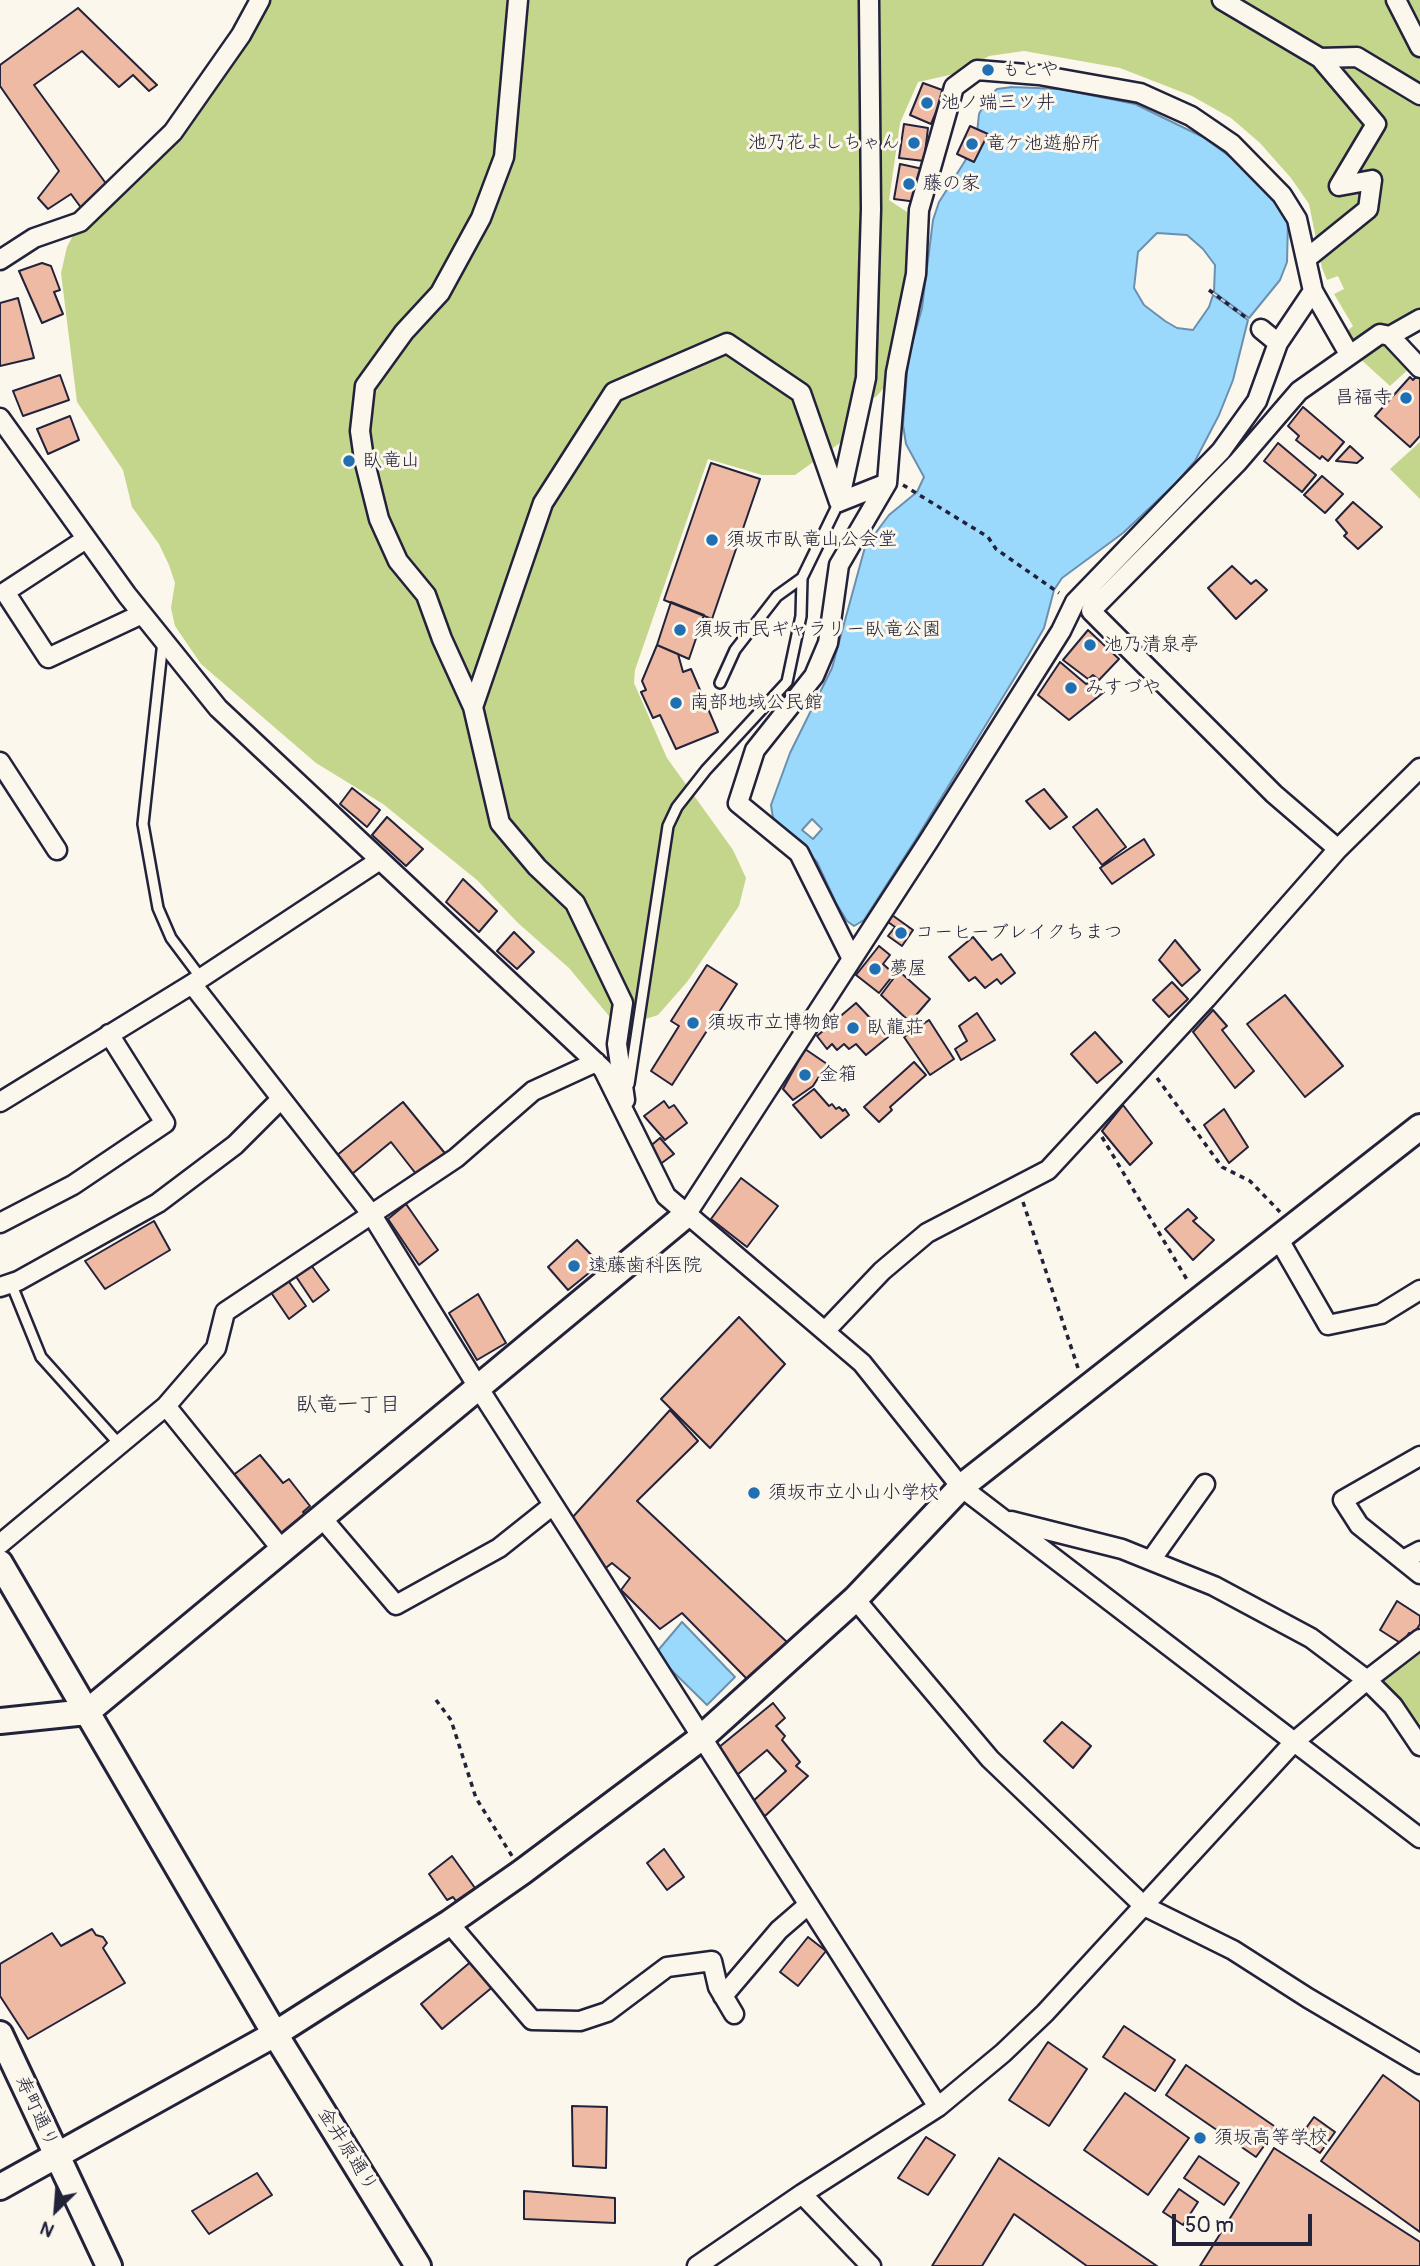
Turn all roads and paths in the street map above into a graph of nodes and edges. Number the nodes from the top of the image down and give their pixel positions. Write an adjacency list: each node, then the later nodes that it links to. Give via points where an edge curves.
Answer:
1 (260, 0): 10 (street, via 173,132 80,222 34,238)
2 (518, 0): 29 (street, via 504,157 481,218 440,293 404,332 365,386 360,431 379,519 398,561 426,595)
3 (869, 0): 22 (street, via 871,209 866,378)
4 (1222, 0): 7 (street)
5 (1395, 0): 6 (street)
6 (1420, 47)
7 (1320, 58): 8 (street, via 1357,57); 9 (street, via 1376,124 1339,186 1372,180 1368,209)
8 (1420, 95)
9 (1306, 259): 12 (street); 20 (street, via 1297,219 1282,195 1232,144 1191,116 1140,93 1039,75 977,70 954,88 919,210 916,274 896,372)
10 (0, 260)
11 (1209, 290): 14 (path)
12 (1314, 291): 16 (street); 17 (street)
13 (1420, 319): 15 (street)
14 (1261, 329): 16 (street)
15 (1390, 336): 17 (street, via 1380,334); 18 (street)
16 (1279, 343): 36 (street, via 1257,401 1222,451 1075,602 928,842)
17 (1349, 354): 33 (street, via 1299,391 1237,463 1091,611 1274,794)
18 (1420, 368)
19 (0, 418): 23 (street)
20 (887, 483): 22 (street); 36 (street, via 839,565 828,643 814,676 755,750 738,803 799,853)
21 (908, 486): 25 (path, via 988,537 996,549)
22 (839, 502): 24 (lane); 29 (street, via 802,393 727,343 614,392 542,503)
23 (86, 539): 26 (street); 26 (street, via 5,592 48,658)
24 (802, 578): 28 (lane, via 778,596 743,639); 43 (lane, via 801,616 787,682 706,770 668,826)
25 (1059, 593)
26 (142, 614): 27 (street)
27 (163, 641): 35 (street, via 218,708); 37 (lane, via 142,824 158,908)
28 (720, 683)
29 (473, 706): 43 (street, via 500,823 575,903 623,1003 617,1044)
30 (0, 762): 32 (street)
31 (1420, 768): 33 (street)
32 (5, 780): 34 (street)
33 (1338, 849): 40 (street)
34 (57, 850)
35 (380, 860): 37 (street); 39 (street)
36 (851, 957): 48 (street)
37 (196, 981): 38 (street); 41 (street)
38 (109, 1034): 42 (street); 49 (street, via 165,1123 73,1185)
39 (596, 1062): 43 (street); 47 (street, via 533,1091 456,1158)
40 (1146, 1064): 44 (street); 50 (path, via 1222,1167 1251,1181)
41 (281, 1098): 47 (street); 51 (street, via 235,1145 158,1203)
42 (0, 1102)
43 (626, 1108): 48 (street, via 666,1196)
44 (1094, 1123): 46 (street, via 1048,1170); 53 (path)
45 (1420, 1127): 50 (street)
46 (1018, 1186): 54 (street, via 926,1233 882,1270); 56 (path)
47 (372, 1215): 55 (street); 57 (street, via 225,1312 216,1348)
48 (685, 1215): 54 (street); 55 (street)
49 (0, 1223)
50 (1285, 1232): 52 (street, via 1328,1325 1381,1314); 53 (street)
51 (5, 1285): 58 (lane, via 41,1357)
52 (1420, 1290)
53 (1199, 1300): 56 (street)
54 (826, 1330): 61 (street, via 862,1363)
55 (478, 1387): 62 (street); 63 (street)
56 (1085, 1390): 61 (street)
57 (166, 1406): 58 (street); 66 (street)
58 (120, 1445): 65 (street)
59 (1420, 1456): 69 (street, via 1343,1500 1359,1525)
60 (1205, 1484): 68 (street)
61 (961, 1487): 64 (street); 72 (street)
62 (554, 1505): 63 (street, via 499,1548 396,1605); 78 (street)
63 (322, 1518): 66 (street)
64 (1004, 1520): 68 (street); 79 (street)
65 (0, 1544)
66 (283, 1550): 76 (street)
67 (1420, 1551): 69 (street)
68 (1151, 1560): 74 (street, via 1214,1586 1311,1638)
69 (1403, 1560): 71 (street)
70 (0, 1563): 76 (street, 金井原通り)
71 (1420, 1574)
72 (855, 1599): 78 (street); 84 (street, via 990,1759)
73 (1420, 1639): 74 (street)
74 (1367, 1680): 79 (street); 80 (street)
75 (436, 1700): 82 (path, via 451,1720 476,1798)
76 (87, 1712): 77 (street); 89 (street, 金井原通り)
77 (0, 1721)
78 (701, 1738): 82 (street); 83 (street)
79 (1294, 1742): 81 (street); 84 (street)
80 (1420, 1746)
81 (1420, 1838)
82 (522, 1872): 85 (street)
83 (808, 1905): 86 (street, via 779,1930); 91 (street)
84 (1144, 1906): 90 (street, via 1233,1950); 91 (street, via 1045,2013)
85 (449, 1923): 86 (street, via 531,2020 580,2021 607,2012 667,1967 712,1961); 89 (street)
86 (723, 1996): 87 (street)
87 (734, 2014)
88 (0, 2034): 92 (street, 寿町通り)
89 (275, 2034): 92 (street); 96 (street, 金井原通り)
90 (1420, 2064)
91 (938, 2107): 94 (street)
92 (56, 2155): 93 (street); 95 (street, 寿町通り)
93 (0, 2187)
94 (802, 2194): 97 (street); 98 (street)
95 (109, 2266)
96 (418, 2266)
97 (697, 2266)
98 (871, 2266)

